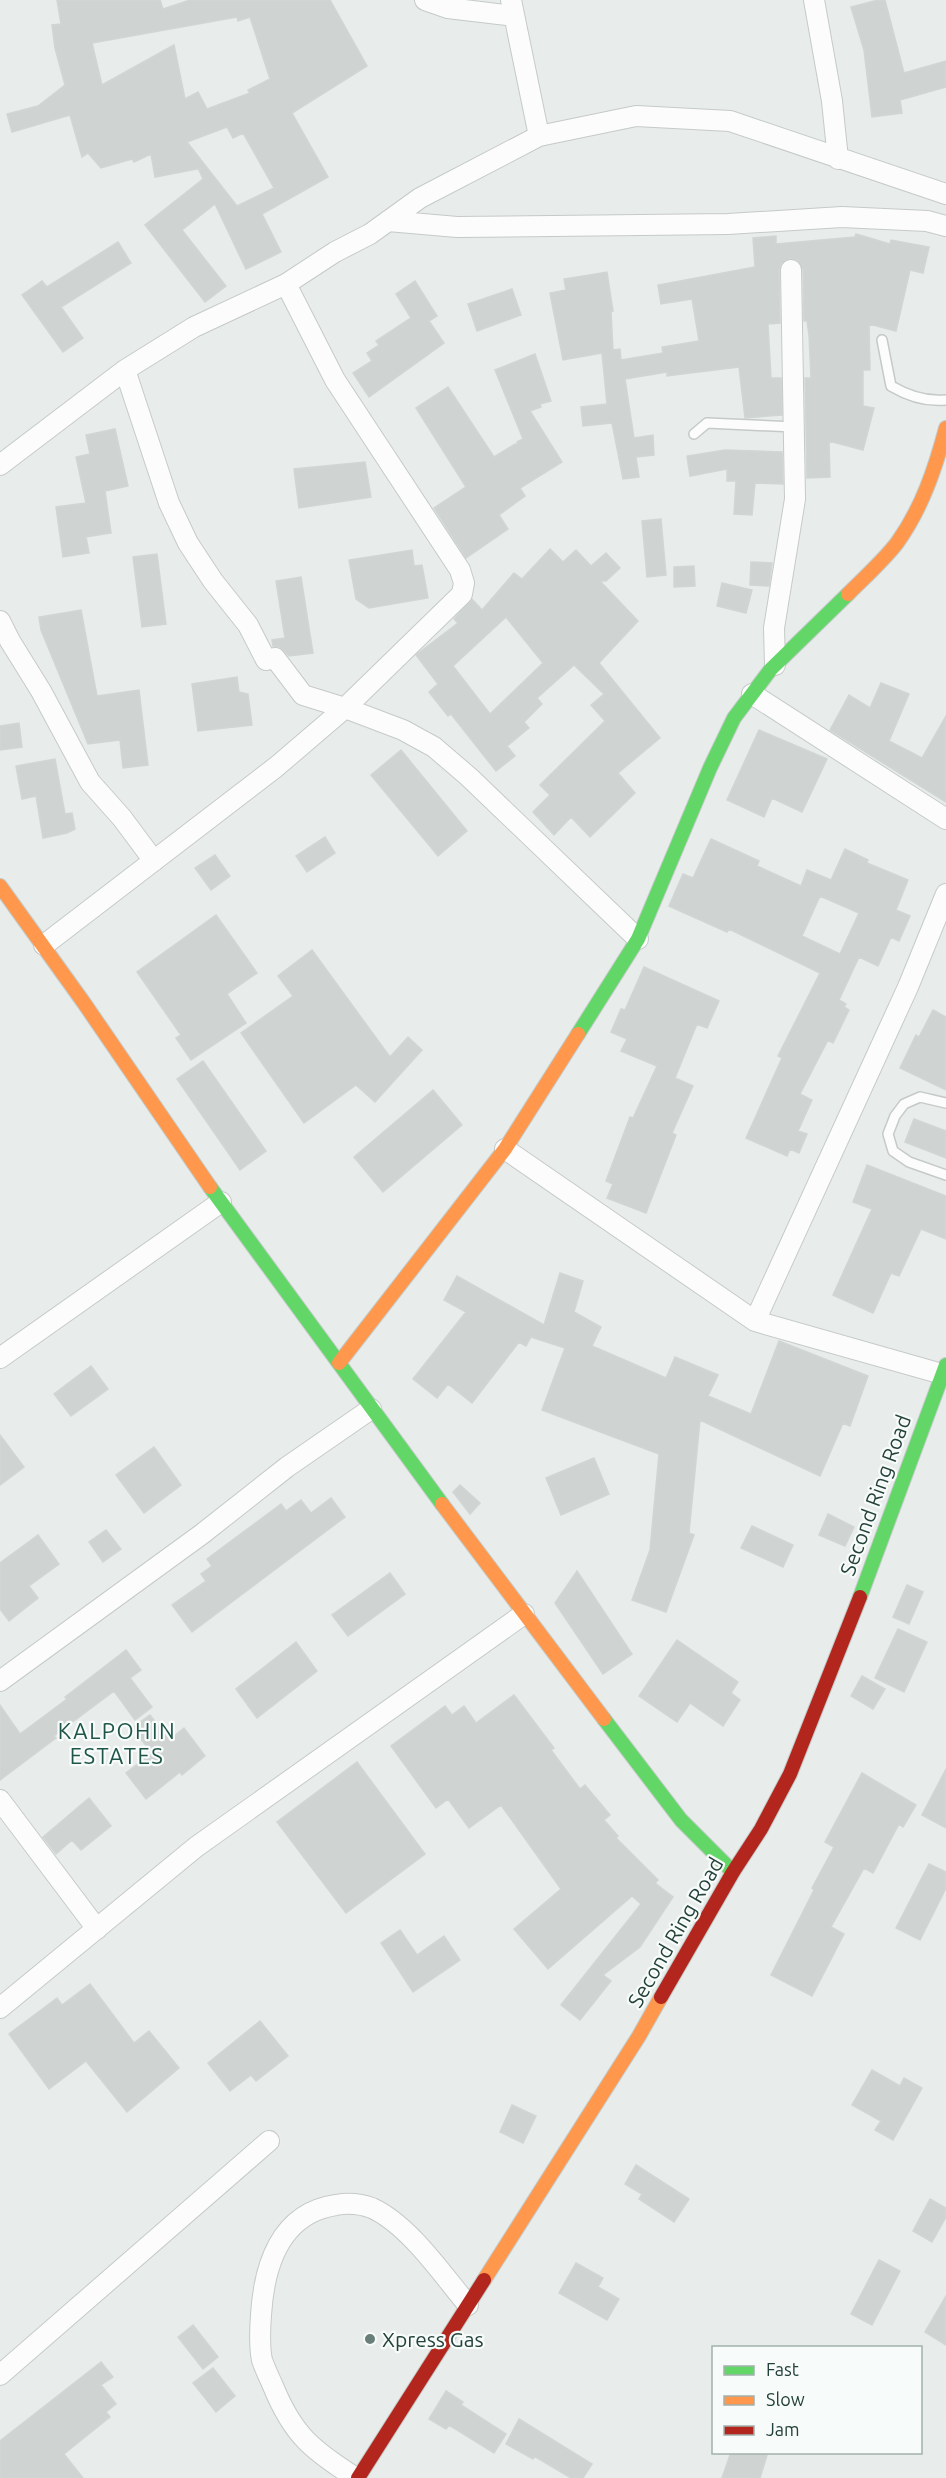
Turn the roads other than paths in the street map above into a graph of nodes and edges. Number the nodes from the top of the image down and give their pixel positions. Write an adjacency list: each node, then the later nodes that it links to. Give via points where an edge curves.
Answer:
1 (425, 0): 3 (street, via 448,8)
2 (814, 0): 5 (street)
3 (512, 8): 4 (street)
4 (539, 136): 5 (street, via 636,116 730,122); 7 (street, via 420,198)
5 (838, 159): 6 (street)
6 (946, 194)
7 (388, 221): 8 (street, via 457,227 728,224 842,217 927,221); 10 (street)
8 (946, 226)
9 (791, 270): 14 (street)
10 (286, 284): 12 (street, via 194,327); 21 (street, via 335,380 460,570 464,583 462,594)
11 (882, 340): 13 (lane, via 891,386 913,396)
12 (125, 370): 17 (street); 21 (street, via 169,503 188,543 248,625 267,660 275,658 303,695)
13 (946, 400)
14 (794, 427): 16 (lane, via 707,423); 19 (street, via 795,499 774,628)
15 (946, 428): 19 (street, via 935,470 896,544)
16 (694, 434)
17 (0, 465)
18 (0, 621): 23 (street, via 90,782)
19 (775, 664): 20 (street)
20 (752, 694): 22 (street); 26 (street, via 734,718 710,768)
21 (345, 708): 23 (street); 26 (street, via 403,730 434,747)
22 (946, 819)
23 (154, 861): 27 (street)
24 (2, 892): 27 (street)
25 (946, 894): 32 (street, via 908,987)
26 (638, 939): 29 (street)
27 (44, 945): 31 (street)
28 (946, 1103): 30 (lane, via 921,1097 904,1104 888,1134 892,1151 909,1162)
29 (505, 1149): 32 (street); 34 (street)
30 (946, 1175)
31 (221, 1202): 33 (street); 34 (street)
32 (755, 1321): 35 (street)
33 (0, 1358)
34 (339, 1364): 36 (street)
35 (944, 1370): 40 (street, Second Ring Road, via 790,1774)
36 (371, 1409): 37 (street); 38 (street)
37 (524, 1614): 40 (street, via 681,1820); 41 (street, via 196,1847)
38 (0, 1681)
39 (0, 1800): 41 (street)
40 (733, 1872): 44 (street, Second Ring Road, via 639,2036)
41 (97, 1929): 42 (street)
42 (0, 2008)
43 (269, 2141): 45 (street)
44 (468, 2305): 46 (street, Second Ring Road); 46 (street, via 395,2222 370,2207 347,2203 327,2206 304,2216 285,2233 270,2260 262,2291 262,2360 291,2424 323,2457)
45 (0, 2374)
46 (357, 2478)

